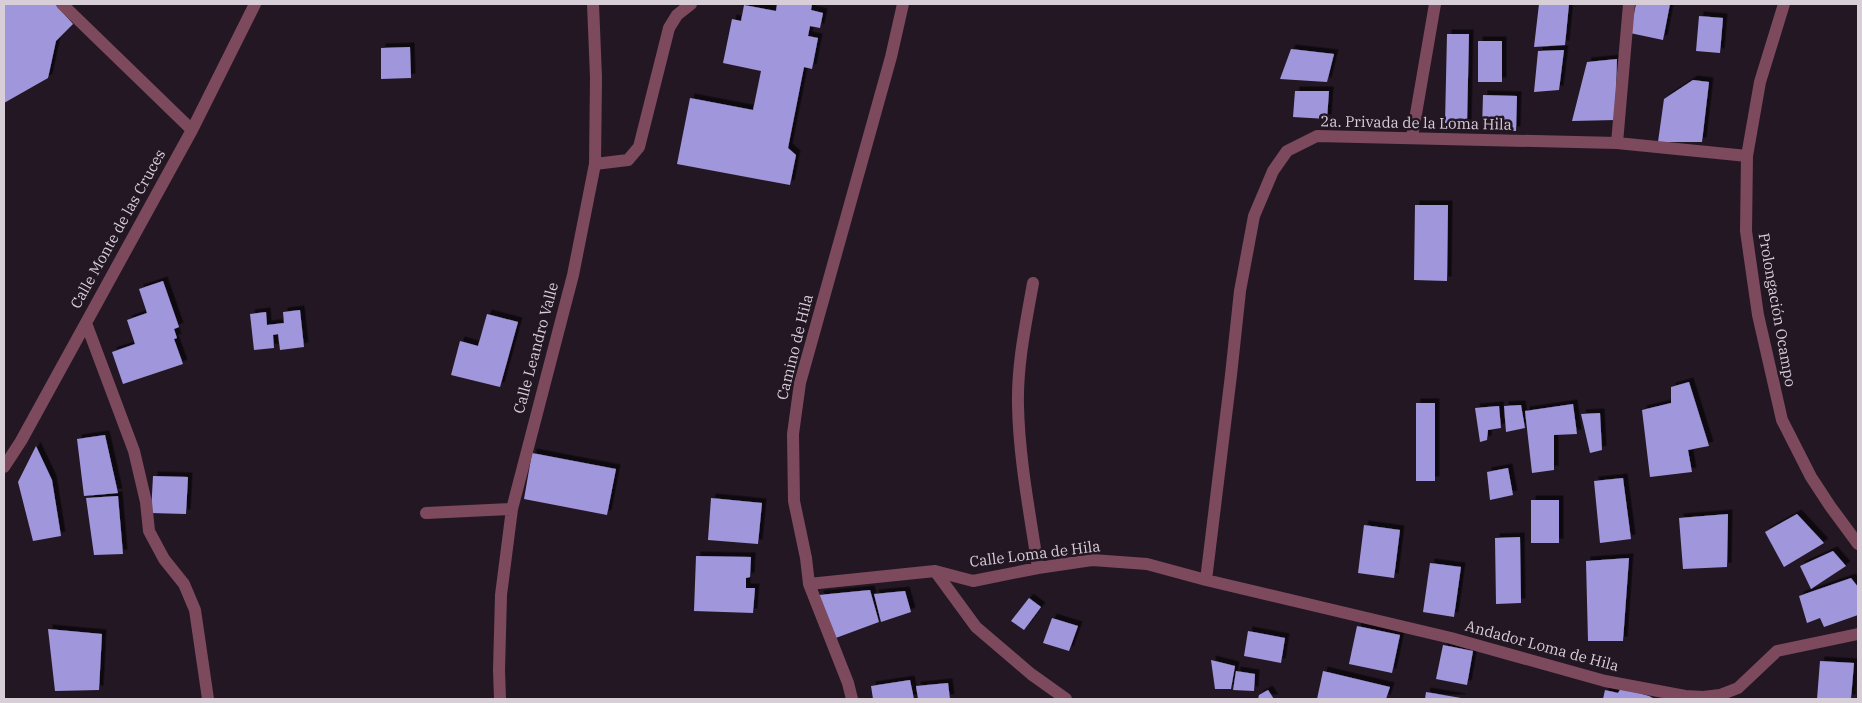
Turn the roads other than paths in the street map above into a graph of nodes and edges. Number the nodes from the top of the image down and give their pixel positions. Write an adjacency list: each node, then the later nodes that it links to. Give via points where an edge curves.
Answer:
1 (62, 4): 9 (street)
2 (255, 4): 9 (street, Calle Monte de las Cruces)
3 (593, 4): 13 (street, Calle Leandro Valle)
4 (692, 4): 13 (street, via 677,15 669,28 640,147 628,160)
5 (903, 4): 23 (street, Camino de Hila, via 800,384 793,434 794,501)
6 (1435, 4): 10 (street)
7 (1629, 4): 11 (street)
8 (1784, 4): 12 (street, Prolongación Ocampo, via 1760,82)
9 (192, 130): 15 (street, Calle Monte de las Cruces)
10 (1412, 137): 11 (street, 2a. Privada de la Loma Hila); 22 (street, 2a. Privada de la Loma Hila, via 1317,136 1287,151 1273,171 1254,216 1240,290)
11 (1618, 143): 12 (street, 2a. Privada de la Loma Hila)
12 (1747, 156): 19 (street, Prolongación Ocampo, via 1746,231 1758,315 1782,420 1811,477)
13 (595, 164): 17 (street, Calle Leandro Valle, via 573,275)
14 (1033, 283): 20 (street, via 1021,350 1018,404)
15 (86, 323): 16 (street, Calle Monte de las Cruces); 25 (street, via 134,451 149,531 164,559 184,584 195,610)
16 (4, 467)
17 (512, 509): 18 (street); 26 (street, Calle Leandro Valle, via 501,595)
18 (426, 512)
19 (1858, 544)
20 (1038, 568): 21 (street, Calle Loma de Hila, via 973,581); 22 (street, Calle Loma de Hila, via 1092,560 1147,564)
21 (935, 571): 23 (street, Calle Loma de Hila); 28 (street, via 976,628)
22 (1206, 580): 24 (street, Andador Loma de Hila, via 1451,638 1605,681 1685,696 1720,695 1738,688 1777,651)
23 (808, 584): 27 (street, Camino de Hila)
24 (1858, 634)
25 (208, 699)
26 (500, 699)
27 (852, 699)
28 (1065, 699)

